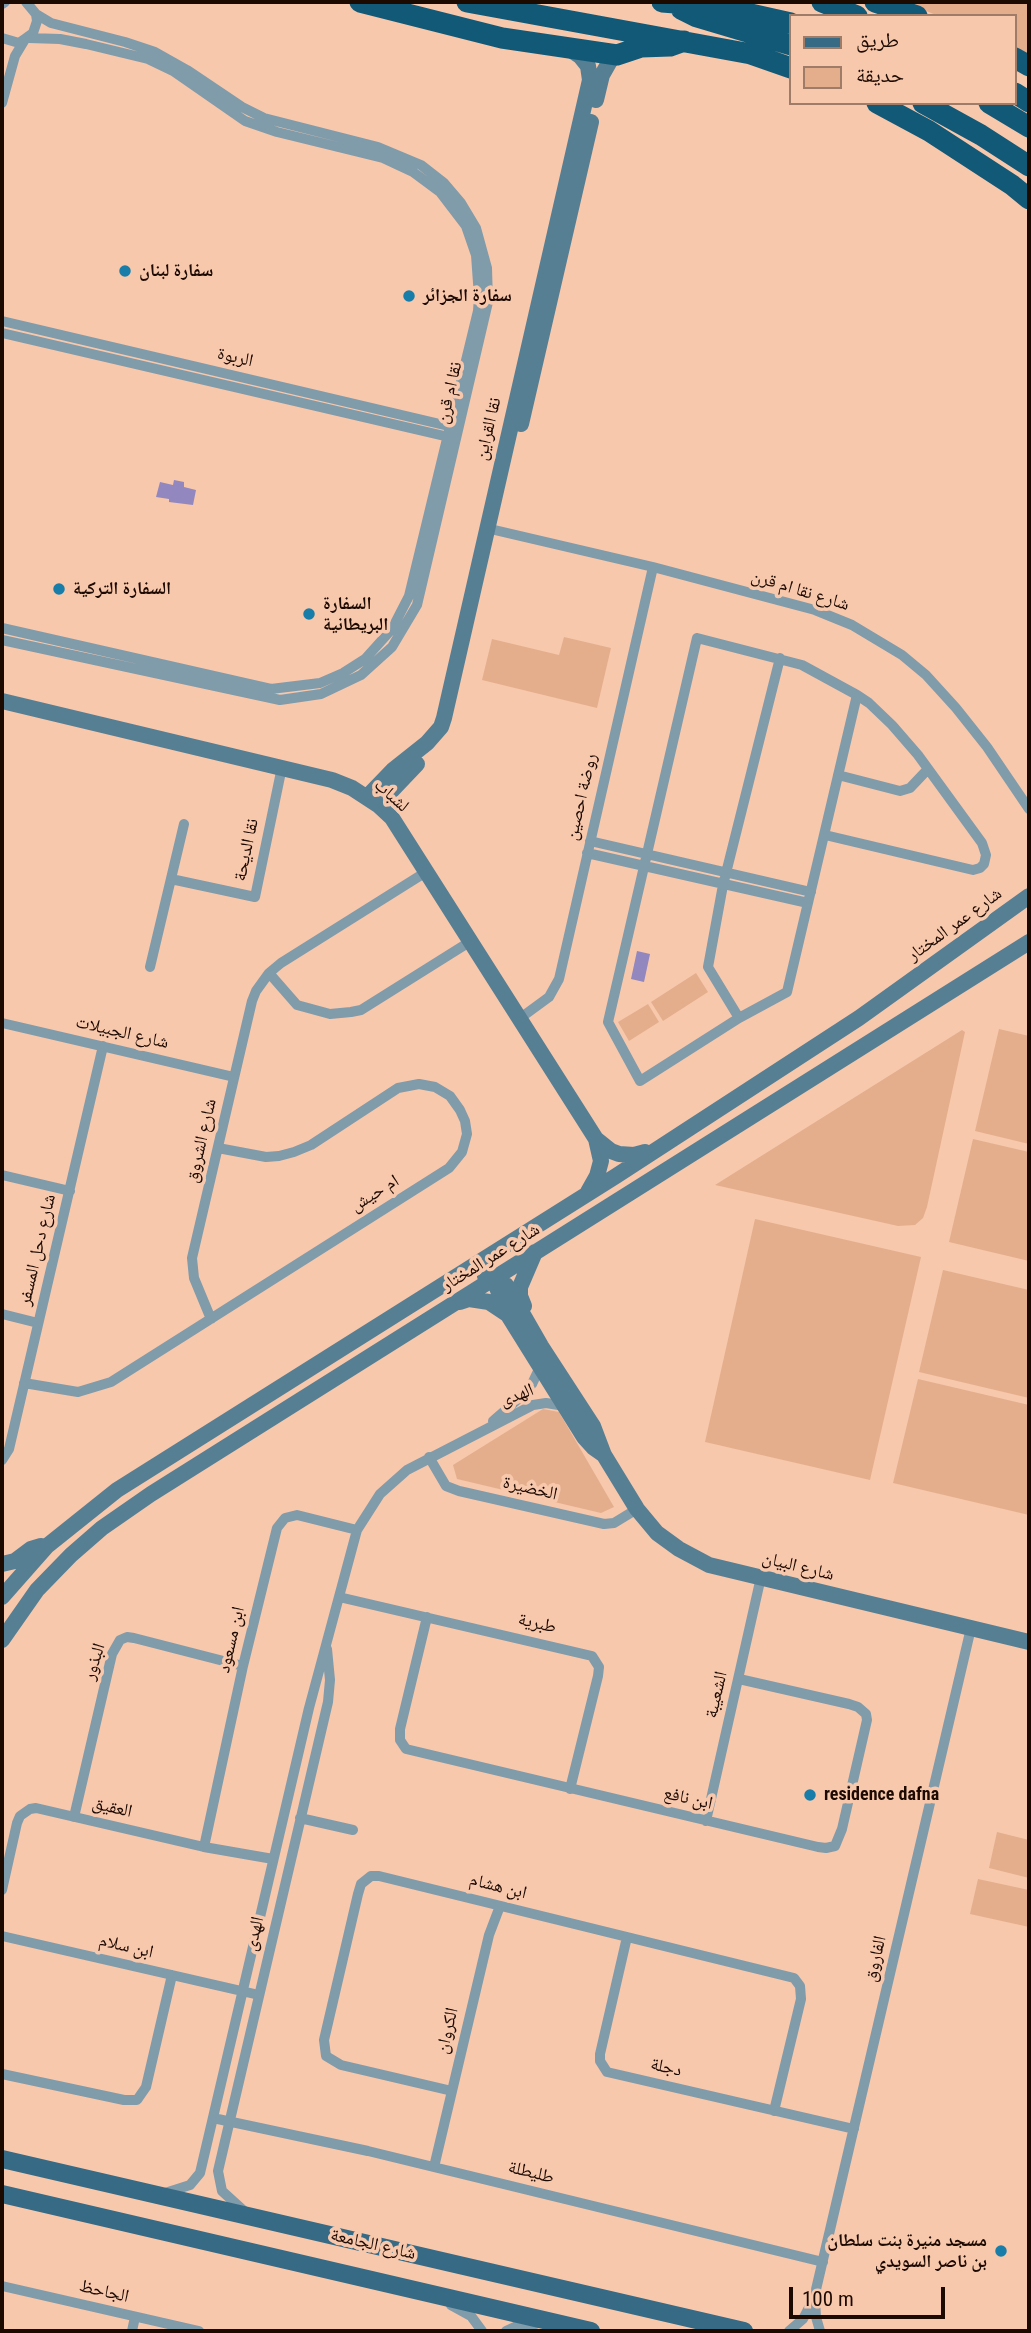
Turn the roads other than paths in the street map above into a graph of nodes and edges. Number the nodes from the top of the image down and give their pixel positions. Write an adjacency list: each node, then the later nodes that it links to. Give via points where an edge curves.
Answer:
1 (360, 2): 12 (highway)
2 (456, 2): 12 (highway)
3 (467, 2): 14 (highway)
4 (666, 2): 10 (highway, via 715,6); 15 (highway, via 697,17)
5 (822, 2): 8 (highway)
6 (875, 2): 9 (highway)
7 (32, 7): 13 (street, via 36,27); 28 (street, نقا ام قرن, via 51,23 155,52 264,118 395,152 444,183 476,228 489,286)
8 (852, 14)
9 (911, 14)
10 (790, 23)
11 (2, 38): 13 (street, نقا ام قرن, via 13,43)
12 (502, 38): 16 (highway)
13 (27, 39): 19 (street, via 15,57); 28 (street, نقا ام قرن, via 60,39 148,59 246,121 383,158 426,179 466,226 480,285)
14 (684, 41): 17 (highway); 18 (highway, via 751,54)
15 (790, 45)
16 (568, 48): 17 (highway); 29 (street, نقا القراين, via 587,66 590,80)
17 (617, 55): 29 (street, نقا القراين, via 602,75 542,341)
18 (790, 68)
19 (2, 103)
20 (881, 105): 25 (highway, via 929,131)
21 (927, 105): 24 (highway)
22 (992, 105): 23 (highway)
23 (1029, 127)
24 (1029, 166)
25 (1029, 199)
26 (2, 321): 28 (street, الربوة)
27 (2, 333): 28 (street, الربوة)
28 (454, 433): 31 (street, نقا ام قرن, via 410,596 374,651 330,680 271,689); 32 (street, نقا ام قرن, via 423,581 408,623 382,658 335,689 309,697 266,698)
29 (491, 528): 30 (street, شارع نقا ام قرن); 39 (street, نقا القراين, via 449,732 442,743)
30 (653, 567): 40 (street, شارع نقا ام قرن, via 815,610 879,640 926,675 956,708); 43 (street, روضة احصين)
31 (2, 628)
32 (2, 640)
33 (780, 658): 34 (street); 45 (street, via 697,638); 48 (street)
34 (857, 695): 37 (street, via 892,725); 38 (street)
35 (2, 701): 36 (street, لشباب)
36 (282, 767): 39 (street, لشباب, via 341,783); 47 (street, نقا الديحة, via 254,897)
37 (928, 769): 38 (street, via 910,788 900,790); 42 (street, via 982,843 986,855 980,868)
38 (838, 775): 42 (street)
39 (372, 801): 46 (street, لشباب, via 392,818)
40 (1029, 809)
41 (184, 824): 47 (street)
42 (825, 835): 49 (street)
43 (590, 841): 44 (street, روضة احصين); 45 (street)
44 (587, 853): 45 (street); 57 (street, روضة احصين, via 559,979 549,997)
45 (644, 860): 48 (street); 56 (street, via 608,1021 640,1082)
46 (426, 872): 52 (street, لشباب); 55 (street, شارع الشروق)
47 (171, 879): 54 (street)
48 (725, 879): 49 (street); 51 (street); 56 (street, via 708,967)
49 (811, 892): 51 (street)
50 (1029, 896): 63 (street, شارع عمر المختار, via 859,1018)
51 (808, 903): 56 (street, via 787,992)
52 (471, 941): 55 (street, via 351,1013 320,1013 297,1005); 57 (street, لشباب)
53 (1029, 942): 68 (street, شارع عمر المختار)
54 (150, 967)
55 (269, 973): 60 (street, شارع الشروق, via 252,1001)
56 (739, 1018)
57 (519, 1019): 61 (street, لشباب)
58 (2, 1023): 59 (street, شارع الجبيلات)
59 (103, 1046): 60 (street, شارع الجبيلات); 65 (street, شارع دحل المسفر)
60 (234, 1077): 62 (street, شارع الشروق)
61 (596, 1139): 63 (street, لشباب, via 619,1154 634,1156); 66 (street, لشباب, via 601,1161)
62 (218, 1148): 74 (street, شارع الشروق, via 192,1269); 74 (street, ام حيش, via 266,1157 294,1152 398,1088 419,1084 450,1096 467,1134 449,1168)
63 (654, 1150): 66 (street, شارع عمر المختار)
64 (2, 1175): 65 (street)
65 (70, 1191): 75 (street, شارع دحل المسفر)
66 (587, 1194): 67 (street, شارع عمر المختار)
67 (500, 1248): 69 (street, شارع عمر المختار); 70 (street, via 493,1263)
68 (535, 1252): 70 (street, شارع عمر المختار); 76 (street, via 520,1296)
69 (462, 1272): 70 (street); 86 (street, شارع عمر المختار, via 117,1490)
70 (493, 1279): 71 (street, شارع عمر المختار); 73 (street, شارع البيان); 76 (street, شارع البيان, via 506,1285)
71 (451, 1305): 73 (street, via 469,1299 485,1301); 93 (street, شارع عمر المختار, via 102,1528 37,1590)
72 (2, 1314): 75 (street)
73 (508, 1315): 77 (street, شارع البيان)
74 (211, 1319): 78 (street, ام حيش, via 97,1387 73,1392)
75 (38, 1323): 78 (street, شارع دحل المسفر)
76 (541, 1346): 81 (street, شارع البيان, via 593,1426)
77 (540, 1367): 79 (street, شارع البيان); 80 (street, الهدى, via 524,1394)
78 (24, 1382): 83 (street, شارع دحل المسفر, via 9,1449)
79 (565, 1406): 80 (street, الهدى, via 534,1405); 81 (street, شارع البيان, via 589,1443)
80 (482, 1430): 82 (street, الهدى)
81 (604, 1455): 84 (street, شارع البيان)
82 (429, 1457): 84 (street, الخضيرة, via 451,1490 604,1524); 85 (street, الهدى, via 393,1481)
83 (2, 1460)
84 (637, 1509): 88 (street, شارع البيان, via 657,1533 694,1559)
85 (358, 1530): 90 (street, الهدى); 96 (street, ابن مسعود, via 297,1516 280,1521)
86 (47, 1546): 87 (street); 89 (street, شارع عمر المختار)
87 (2, 1563)
88 (761, 1577): 92 (street, شارع البيان); 97 (street, الشعيبة)
89 (2, 1597)
90 (338, 1597): 91 (street, طبرية); 95 (street, الهدى)
91 (427, 1617): 100 (street, ابن نافع, via 400,1729 401,1745); 100 (street, طبرية, via 585,1653 597,1660 598,1676)
92 (971, 1628): 94 (street, شارع البيان); 119 (street, الفاروق)
93 (2, 1640)
94 (1029, 1642)
95 (326, 1647): 98 (street, الهدى); 99 (street, الهدى, via 329,1691)
96 (243, 1666): 101 (street, البذور, via 134,1638 120,1640 112,1654); 105 (street, ابن مسعود)
97 (739, 1679): 103 (street, الشعيبة); 103 (street, ابن نافع, via 849,1704 866,1714 842,1829 837,1843 826,1848)
98 (303, 1732): 99 (street); 106 (street, الهدى)
99 (320, 1736): 102 (street, الهدى)
100 (570, 1789): 103 (street, ابن نافع)
101 (74, 1817): 105 (street, العقيق); 107 (street, العقيق, via 36,1808 20,1816)
102 (300, 1818): 104 (street); 113 (street, الهدى)
103 (706, 1821)
104 (352, 1830)
105 (204, 1847): 106 (street, العقيق)
106 (273, 1859): 112 (street, الهدى)
107 (2, 1890)
108 (500, 1906): 110 (street, ابن هشام); 115 (street, الكروان, via 488,1936); 115 (street, ابن هشام, via 379,1876 365,1880 358,1894 324,2040 326,2056 341,2065)
109 (2, 1936): 111 (street, ابن سلام)
110 (627, 1937): 116 (street, ابن هشام, via 789,1976 798,1982 801,1998); 116 (street, دجلة, via 600,2054 603,2067 614,2074)
111 (172, 1975): 112 (street, ابن سلام); 114 (street, via 146,2087 137,2100)
112 (242, 1991): 113 (street, ابن سلام); 117 (street, الهدى)
113 (259, 1995): 118 (street, الهدى)
114 (2, 2074)
115 (452, 2091): 121 (street, الكروان)
116 (774, 2111): 119 (street, دجلة)
117 (213, 2118): 118 (street, طليطلة); 123 (street, الهدى, via 196,2179 182,2189)
118 (229, 2122): 121 (street, طليطلة); 124 (street, الهدى, via 219,2185 226,2197)
119 (854, 2129): 125 (street, الفاروق)
120 (6, 2161): 123 (main road, شارع الجامعة)
121 (433, 2167): 125 (street, طليطلة)
122 (2, 2194): 127 (main road, شارع الجامعة)
123 (159, 2194): 124 (main road, شارع الجامعة)
124 (250, 2216): 136 (main road, شارع الجامعة)
125 (823, 2262): 128 (street, الفاروق)
126 (2, 2286): 129 (street, الجاحظ)
127 (413, 2290): 130 (main road, شارع الجامعة); 133 (street, via 462,2309)
128 (814, 2298): 137 (street, الفاروق, via 803,2319); 138 (street, الفاروق)
129 (135, 2317): 131 (street); 132 (street, الجاحظ)
130 (559, 2324): 134 (street, via 521,2324); 135 (main road, شارع الجامعة)
131 (132, 2331)
132 (199, 2331)
133 (482, 2331)
134 (506, 2331)
135 (591, 2331)
136 (744, 2331)
137 (789, 2331)
138 (820, 2331)

